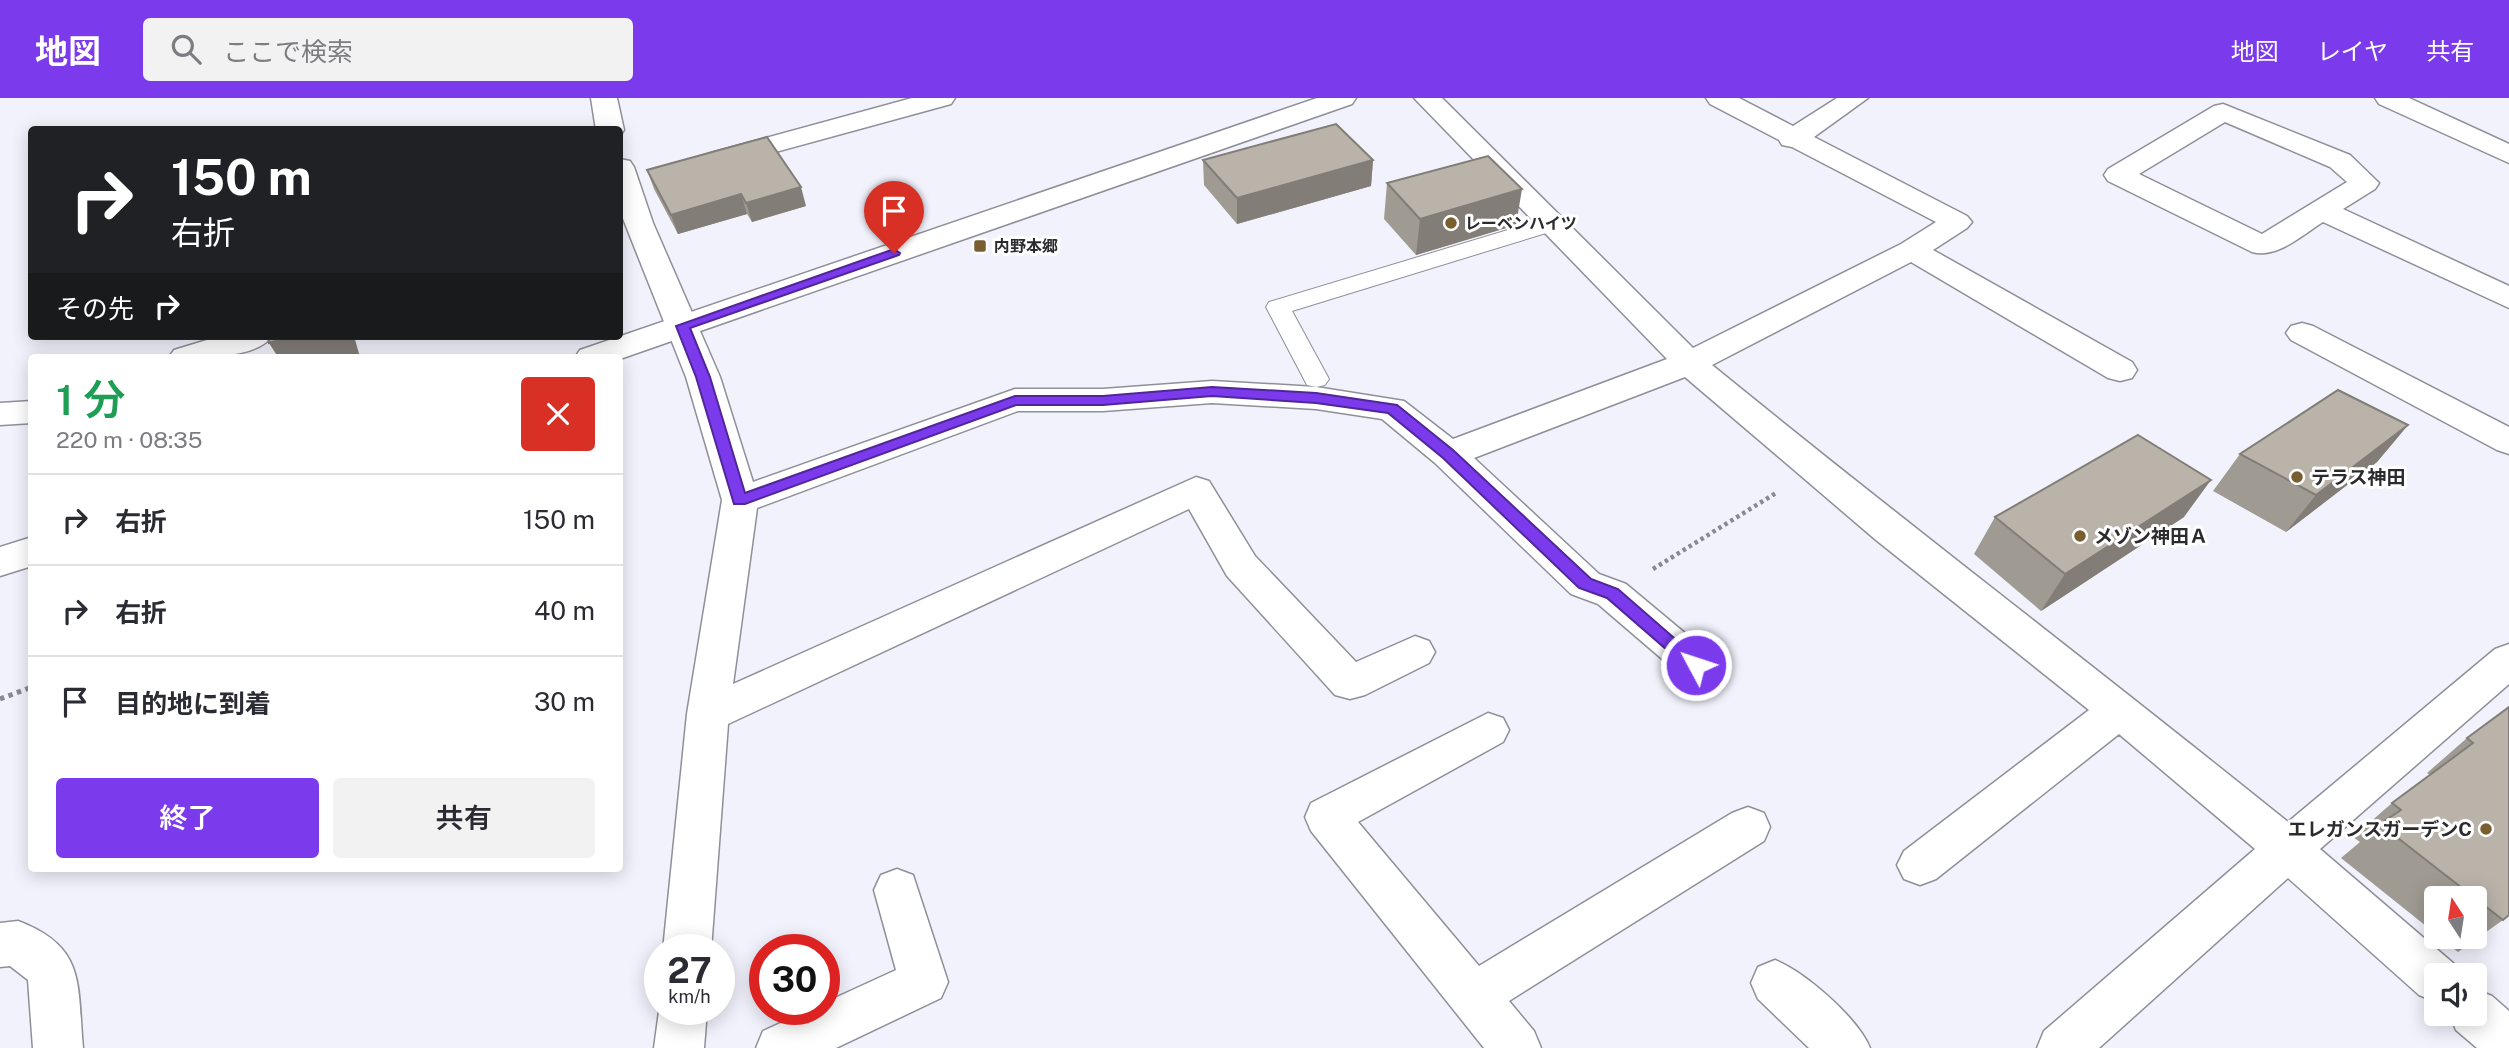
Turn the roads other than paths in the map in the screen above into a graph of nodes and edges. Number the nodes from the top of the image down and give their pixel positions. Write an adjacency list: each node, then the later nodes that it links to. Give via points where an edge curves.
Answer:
1 (604, 98): 8 (street)
2 (942, 98): 11 (street)
3 (1343, 98): 19 (street)
4 (1427, 98): 14 (street)
5 (1719, 98): 9 (street)
6 (1855, 98): 9 (street)
7 (2388, 98): 10 (street)
8 (609, 126)
9 (1792, 139): 16 (street, via 1957,222)
10 (2509, 155)
11 (691, 167)
12 (631, 177): 15 (street)
13 (2323, 211): 13 (street, via 2263,246 2118,176 2223,112 2340,161 2365,183); 17 (street)
14 (1551, 224): 23 (street); 25 (lane, via 1278,307)
15 (629, 225): 19 (street)
16 (1912, 250): 23 (street); 24 (street)
17 (2509, 298)
18 (2330, 313): 28 (street, via 2293,339)
19 (683, 326): 22 (street); 30 (street)
20 (243, 340): 21 (street)
21 (196, 354)
22 (601, 354)
23 (1689, 363): 29 (street); 36 (street)
24 (2120, 370)
25 (1316, 379)
26 (28, 412): 27 (street)
27 (0, 414)
28 (2509, 442)
29 (1448, 454): 30 (street, via 1392,409 1316,398 1212,392 1103,400 1015,400); 35 (street, via 1585,583 1612,594)
30 (740, 500): 37 (street)
31 (28, 552): 32 (street)
32 (0, 562)
33 (1415, 652): 37 (street, via 1350,683 1241,566 1196,489)
34 (2509, 660): 40 (street)
35 (1696, 665)
36 (2119, 710): 40 (street); 41 (street)
37 (708, 714): 43 (street)
38 (1488, 730): 47 (street, via 1327,817)
39 (1748, 828): 47 (street)
40 (2288, 849): 45 (street); 56 (street)
41 (1920, 865)
42 (897, 890): 53 (street, via 924,982)
43 (688, 934)
44 (0, 945): 50 (street, via 18,943 51,969)
45 (2424, 968)
46 (1774, 983): 55 (street)
47 (1474, 996): 54 (street)
48 (2487, 1024): 51 (street)
49 (681, 1025): 52 (street)
50 (57, 1028)
51 (2509, 1043)
52 (679, 1048)
53 (781, 1048)
54 (1516, 1048)
55 (1844, 1048)
56 (2062, 1048)

